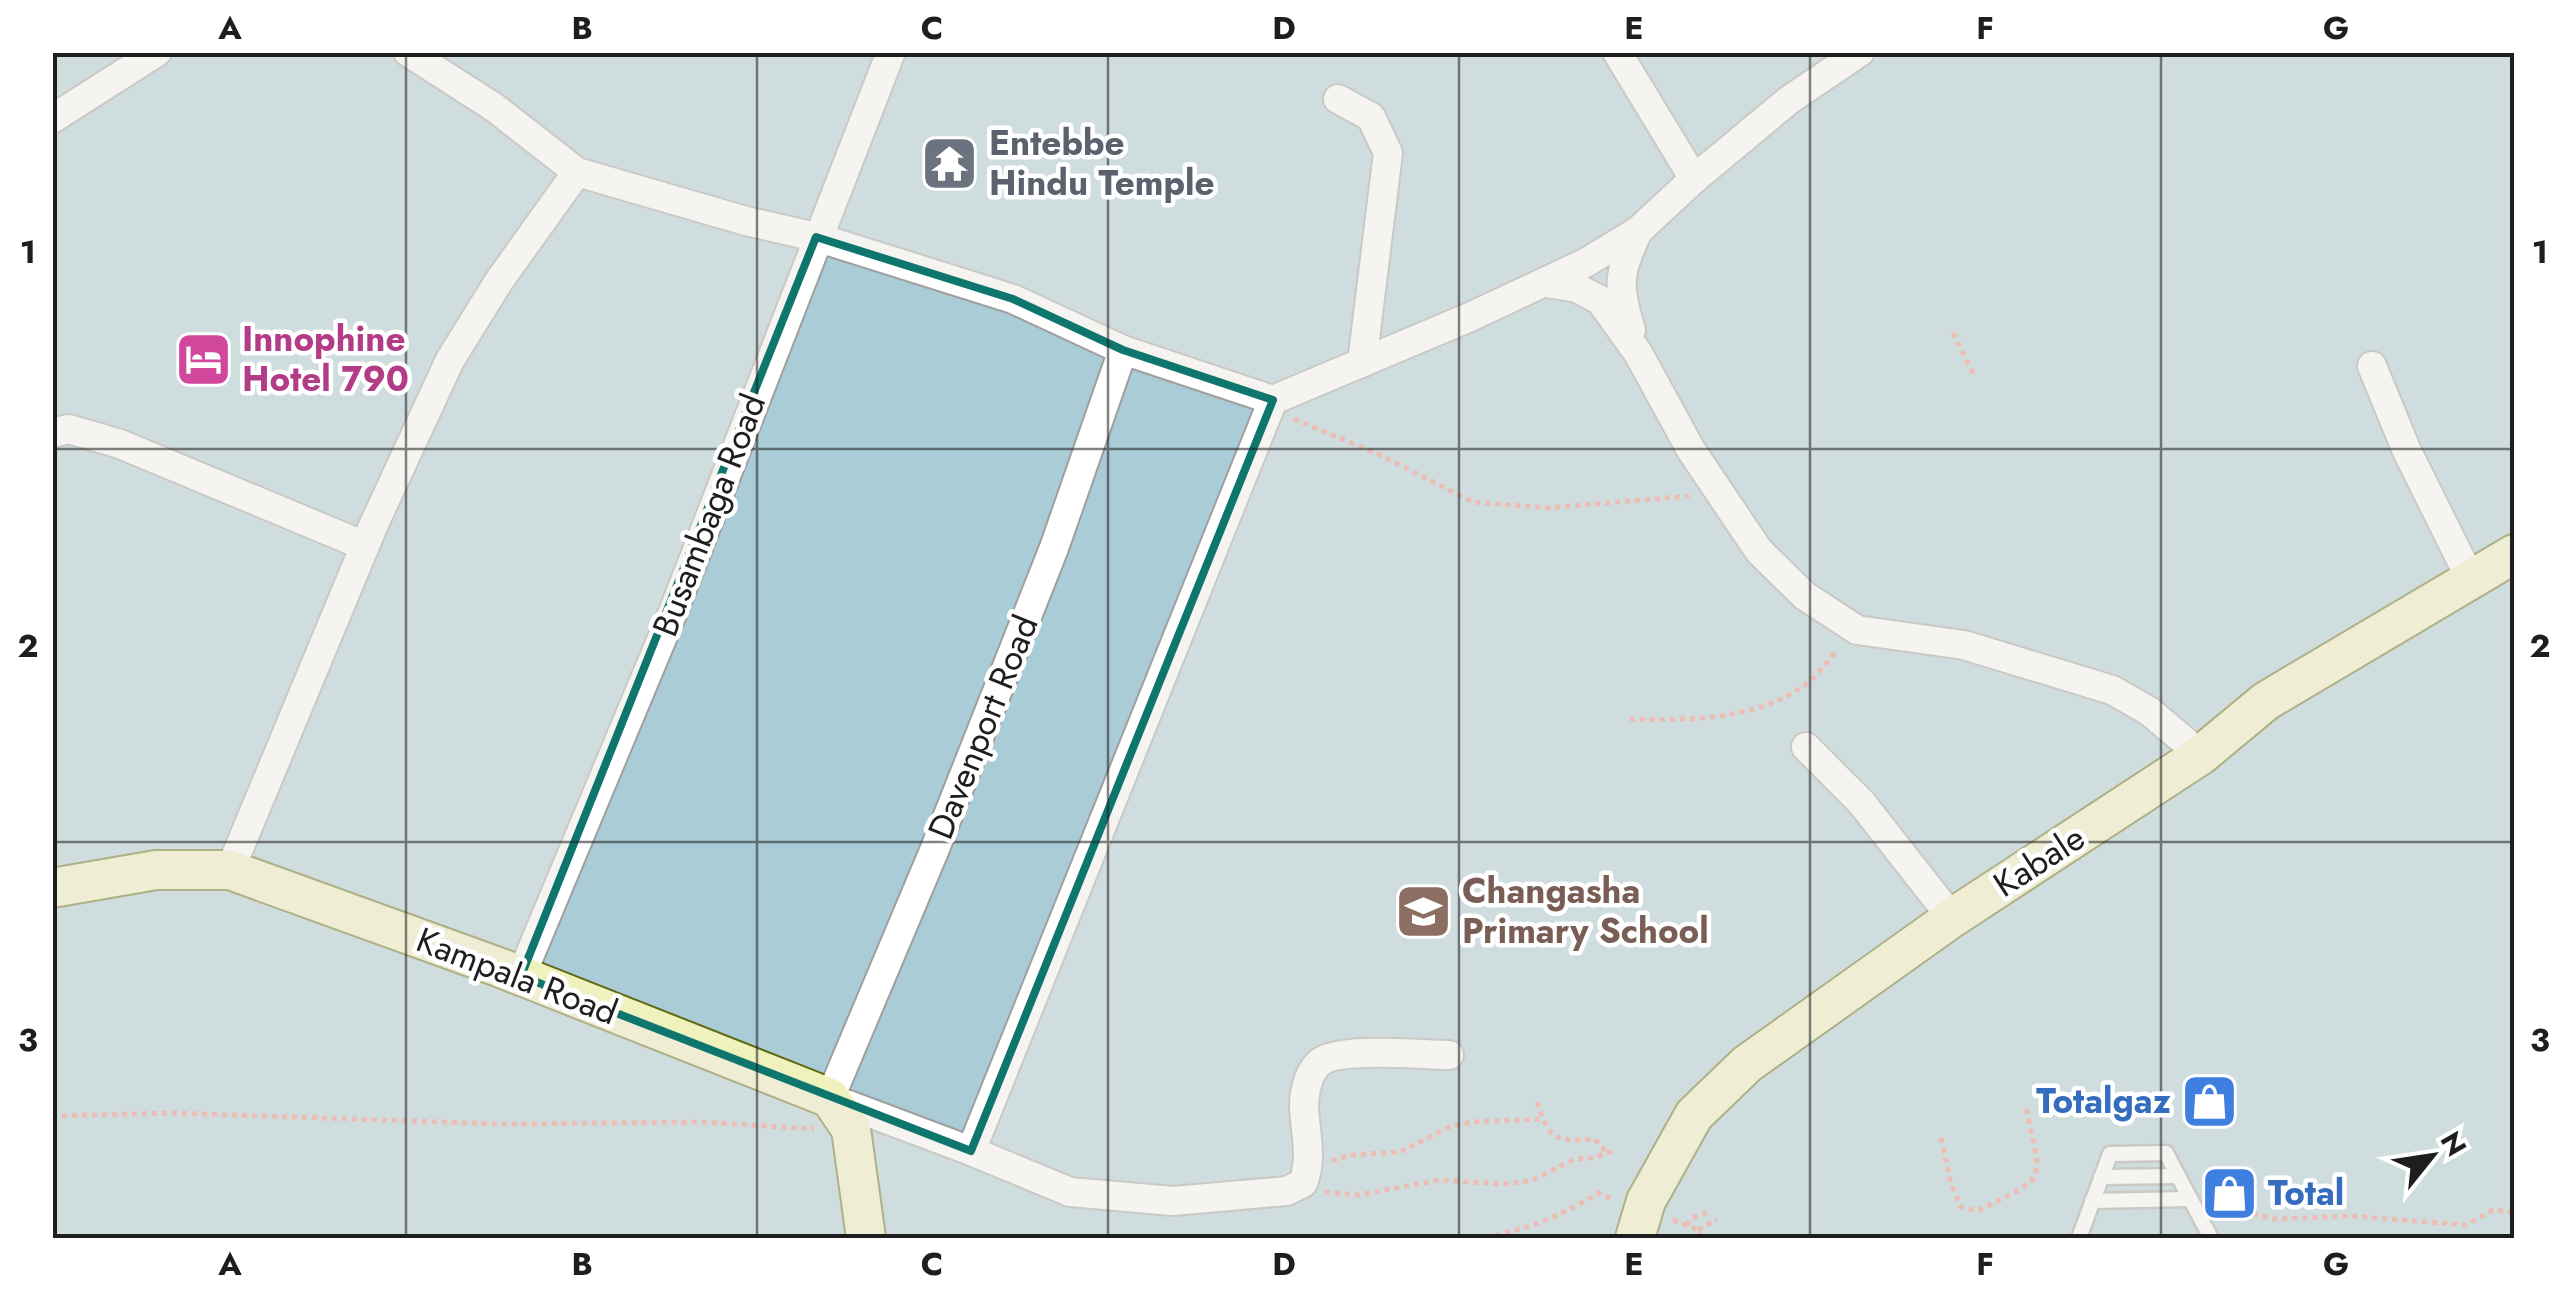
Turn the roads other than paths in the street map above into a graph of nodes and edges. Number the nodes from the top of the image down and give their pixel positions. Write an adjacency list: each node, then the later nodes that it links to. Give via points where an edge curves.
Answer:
1 (157, 52): 7 (street)
2 (408, 52): 8 (street)
3 (891, 52): 11 (street, Busambaga Road)
4 (1618, 52): 9 (street)
5 (1860, 52): 9 (street, via 1789,100)
6 (1338, 100): 15 (street, via 1371,118 1388,153)
7 (52, 119)
8 (577, 172): 11 (street); 19 (street, via 450,360)
9 (1694, 179): 10 (street)
10 (1638, 231): 12 (street); 14 (street, via 1619,289)
11 (816, 237): 13 (street, via 1014,298); 27 (street, Busambaga Road, via 673,612)
12 (1548, 283): 14 (street, via 1600,300); 15 (street)
13 (1123, 350): 17 (street); 29 (street, Davenport Road, via 1054,548)
14 (1638, 353): 23 (street, via 1691,450 1771,562 1805,596 1856,630 1964,645 2112,690)
15 (1362, 363): 17 (street)
16 (2372, 366): 21 (street)
17 (1273, 400): 30 (street)
18 (52, 433): 19 (street, via 69,429 120,444)
19 (365, 546): 24 (street)
20 (2514, 554): 21 (street, Kabale)
21 (2470, 578): 23 (street, Kabale, via 2266,701)
22 (1806, 747): 26 (street, via 1861,802)
23 (2201, 754): 26 (street, Kabale)
24 (230, 870): 25 (street, Kampala Road, via 156,870); 27 (street, Kampala Road)
25 (52, 888)
26 (1952, 918): 36 (street, Kabale, via 1747,1064 1694,1115 1646,1200)
27 (521, 976): 29 (street, Kampala Road)
28 (1448, 1055): 30 (street, via 1338,1054 1319,1063 1304,1102 1304,1176 1287,1192 1174,1201 1070,1192)
29 (830, 1098): 30 (street); 35 (street, via 852,1129)
30 (971, 1151)
31 (2178, 1176): 32 (lane); 32 (lane, via 2166,1153 2110,1154); 33 (lane)
32 (2102, 1177): 34 (lane)
33 (2190, 1199): 34 (lane); 38 (lane)
34 (2092, 1201): 37 (lane)
35 (866, 1238)
36 (1635, 1238)
37 (2079, 1238)
38 (2211, 1238)

